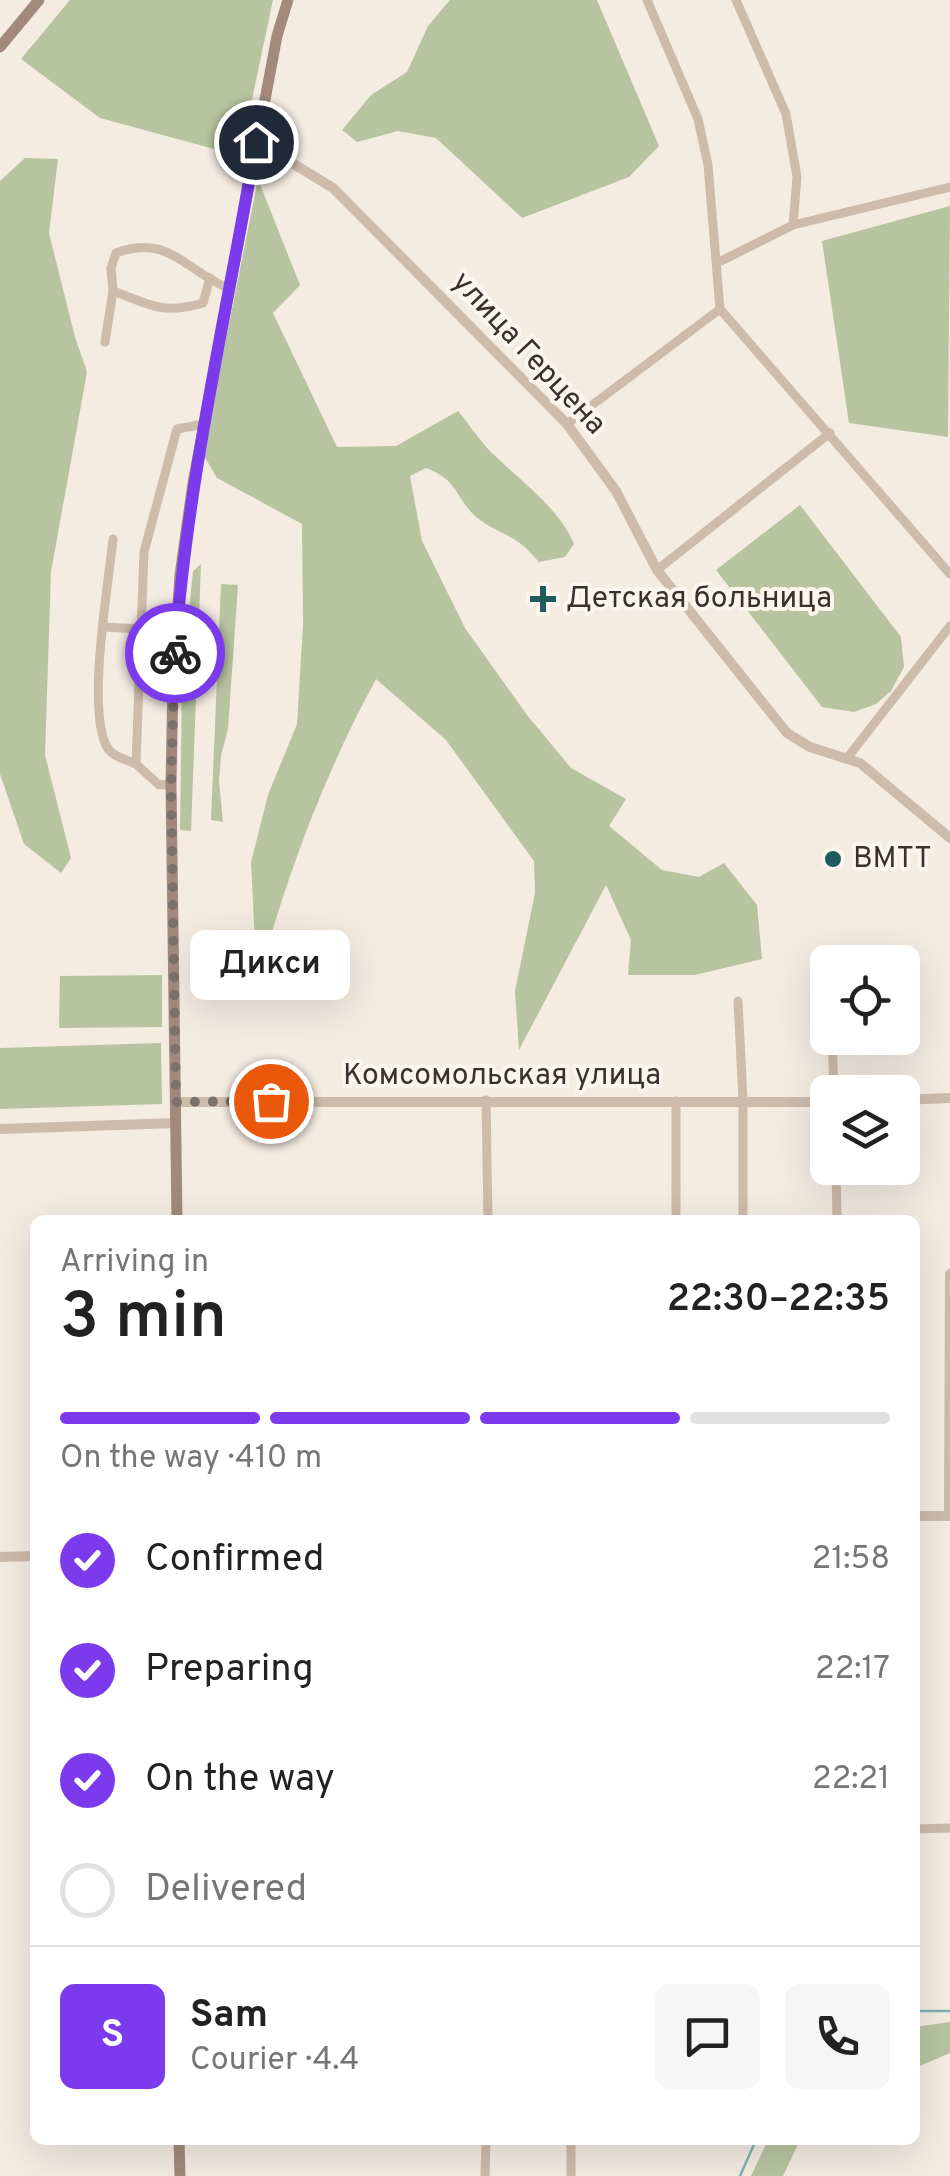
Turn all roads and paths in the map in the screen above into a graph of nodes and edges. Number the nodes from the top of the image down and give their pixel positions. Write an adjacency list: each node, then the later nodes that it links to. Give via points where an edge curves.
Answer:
1 (39, 0): 5 (main road)
2 (288, 0): 6 (main road)
3 (646, 0): 9 (street, via 698,119)
4 (736, 0): 8 (street, via 786,114 797,177)
5 (0, 47)
6 (256, 142): 11 (main road); 16 (street, улица Герцена, via 333,188)
7 (950, 187): 8 (street)
8 (793, 225): 9 (street)
9 (717, 263): 13 (street)
10 (210, 278): 11 (street); 12 (street, via 202,303 176,310); 12 (street, via 146,244 116,253)
11 (230, 289): 15 (main road)
12 (113, 292): 14 (street)
13 (720, 309): 16 (street); 17 (street)
14 (105, 342)
15 (204, 424): 23 (street, via 176,429 144,552); 26 (main road, via 180,576)
16 (567, 424): 19 (street, улица Герцена, via 616,490)
17 (830, 432): 19 (street); 20 (street)
18 (114, 539): 22 (street)
19 (657, 570): 24 (street, улица Герцена, via 787,733)
20 (950, 574)
21 (950, 626): 24 (street)
22 (104, 627): 23 (street); 25 (street, via 98,702 105,746)
23 (139, 629): 25 (street)
24 (848, 757): 27 (street, улица Герцена)
25 (136, 764): 26 (street, via 159,785)
26 (171, 784): 34 (main road)
27 (950, 838)
28 (738, 1001): 32 (street)
29 (950, 1098): 30 (street)
30 (920, 1099)
31 (486, 1100): 33 (street, Комсомольская улица); 34 (street, Комсомольская улица); 40 (street)
32 (742, 1100): 33 (street, Комсомольская улица); 35 (street, Комсомольская улица); 42 (street)
33 (676, 1101): 41 (street)
34 (176, 1102): 36 (main road)
35 (810, 1102)
36 (176, 1123): 37 (street); 39 (main road)
37 (0, 1129)
38 (836, 1185): 43 (street)
39 (177, 1215)
40 (488, 1215)
41 (676, 1215)
42 (743, 1215)
43 (837, 1215)
44 (950, 1274): 46 (street)
45 (920, 1516): 46 (street)
46 (950, 1516)
47 (30, 1556): 48 (street)
48 (0, 1557)
49 (920, 1828): 50 (street)
50 (950, 1828)
51 (180, 2145): 54 (main road)
52 (486, 2145): 55 (street)
53 (571, 2145): 56 (street)
54 (180, 2176)
55 (485, 2176)
56 (571, 2176)

